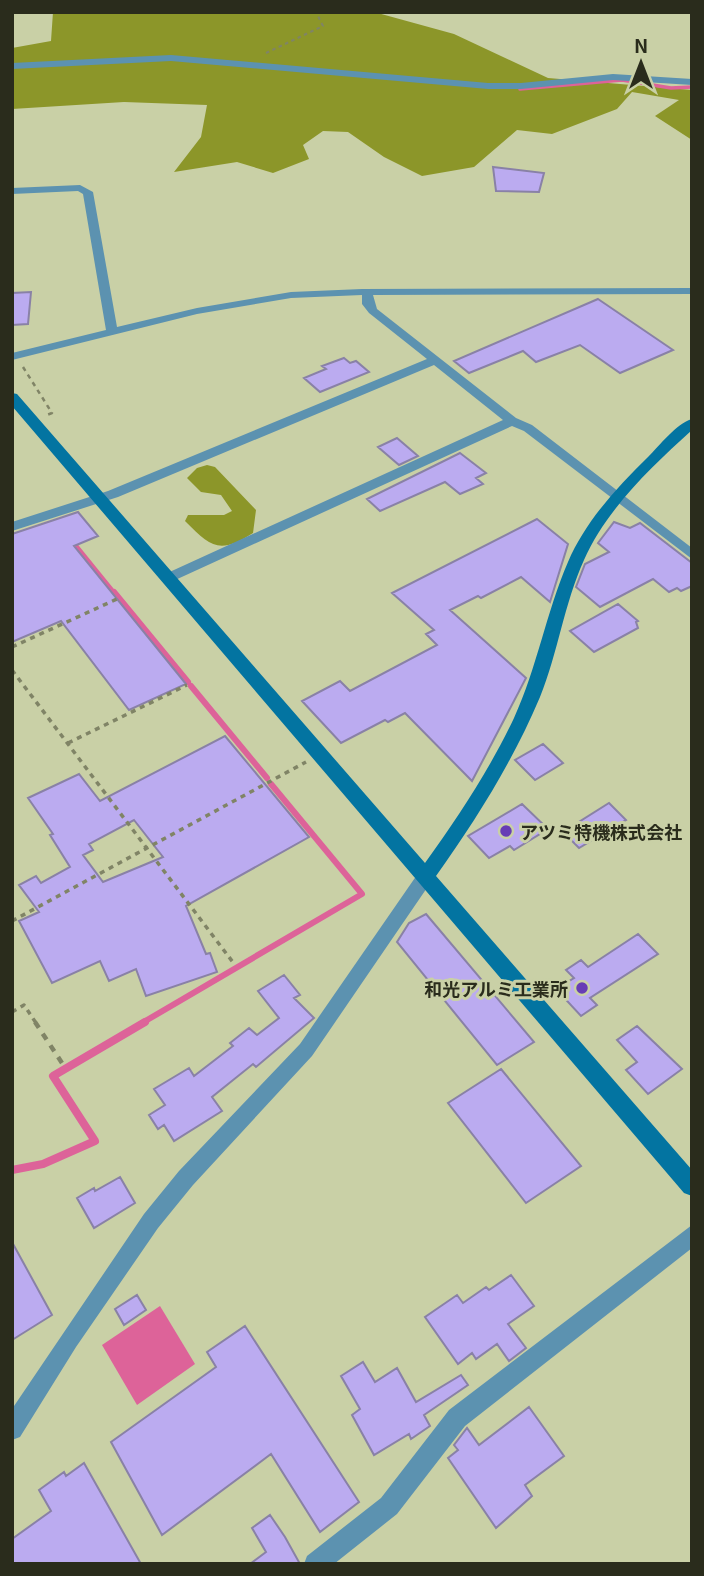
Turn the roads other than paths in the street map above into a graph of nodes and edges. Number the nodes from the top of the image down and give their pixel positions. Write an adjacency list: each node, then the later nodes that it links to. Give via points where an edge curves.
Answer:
1 (12, 66): 2 (street, via 171,58 488,86 613,78)
2 (692, 82)
3 (12, 191): 6 (street, via 80,188 88,192)
4 (692, 290): 5 (street)
5 (367, 292): 6 (street, via 244,302); 8 (street, via 373,310)
6 (113, 332): 7 (street)
7 (14, 357)
8 (435, 360): 10 (street); 12 (street)
9 (12, 397): 12 (street)
10 (512, 421): 13 (street, via 528,428); 16 (street)
11 (692, 423): 13 (street)
12 (100, 499): 14 (street); 16 (street)
13 (620, 499): 15 (street); 17 (street, via 592,533 577,561 549,652 513,735)
14 (12, 527)
15 (692, 555)
16 (168, 578): 17 (street)
17 (425, 877): 18 (street); 20 (street, via 306,1050 151,1221)
18 (692, 1186)
19 (692, 1235): 21 (street, via 457,1418 389,1506)
20 (12, 1429)
21 (315, 1564)

